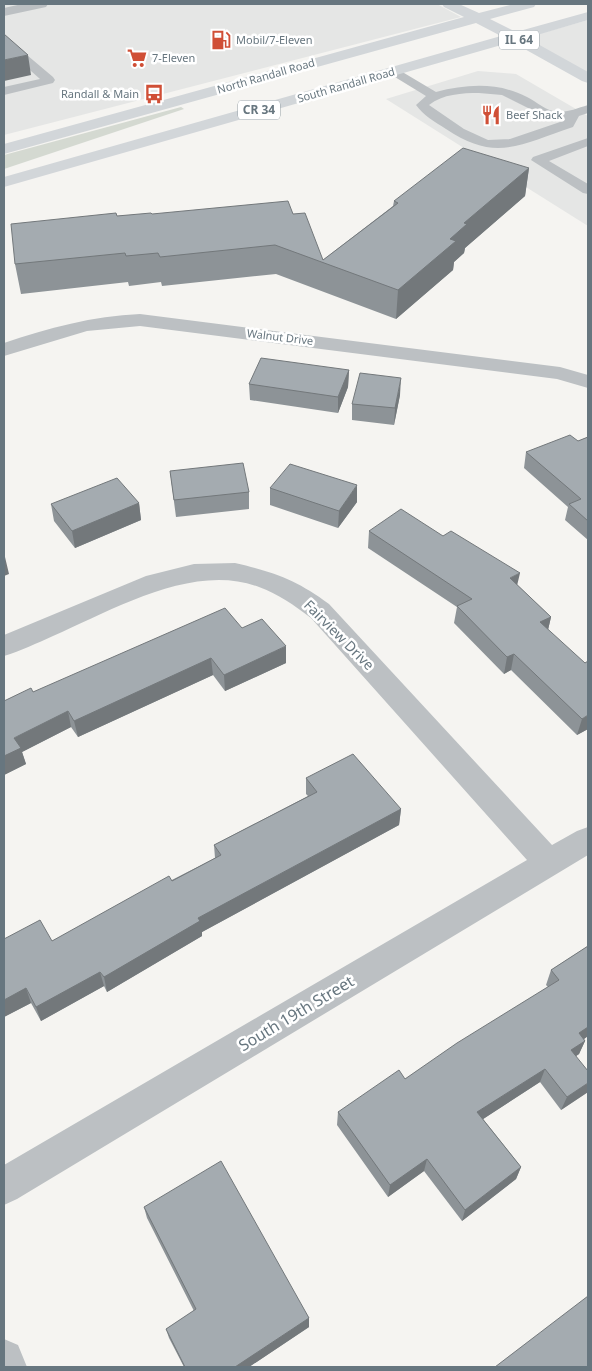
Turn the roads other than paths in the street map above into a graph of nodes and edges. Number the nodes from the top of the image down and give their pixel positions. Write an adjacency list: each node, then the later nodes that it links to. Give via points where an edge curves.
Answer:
1 (41, 4): 4 (street)
2 (449, 4): 6 (main road, IL 64)
3 (529, 4): 6 (main road, North Randall Road / CR 34)
4 (4, 12)
5 (588, 16): 7 (main road, CR 34)
6 (477, 17): 7 (main road, IL 64); 18 (main road, North Randall Road / CR 34)
7 (514, 37): 9 (main road, South Randall Road / CR 34); 10 (main road, IL 64)
8 (4, 41): 12 (lane, via 49,80)
9 (394, 71): 13 (lane); 19 (main road, South Randall Road / CR 34)
10 (588, 78)
11 (496, 89): 13 (lane, via 468,89); 15 (lane, via 555,115); 17 (lane, via 444,106 448,112 493,140)
12 (4, 91)
13 (434, 96): 17 (lane, via 422,105 428,112 488,146)
14 (588, 109): 15 (lane)
15 (573, 115): 17 (lane, via 568,124)
16 (588, 142): 20 (lane, via 538,160)
17 (508, 143)
18 (4, 149)
19 (4, 182)
20 (588, 190)
21 (4, 350): 22 (street, Walnut Drive, via 94,322 140,320 560,373)
22 (588, 382)
23 (4, 646): 25 (street, Fairview Drive, via 155,582 194,573 235,572 265,579 296,593 320,611)
24 (588, 840): 25 (street, South 19th Street)
25 (549, 863): 26 (street, South 19th Street)
26 (4, 1186)
27 (4, 1359): 28 (street)
28 (7, 1367)

